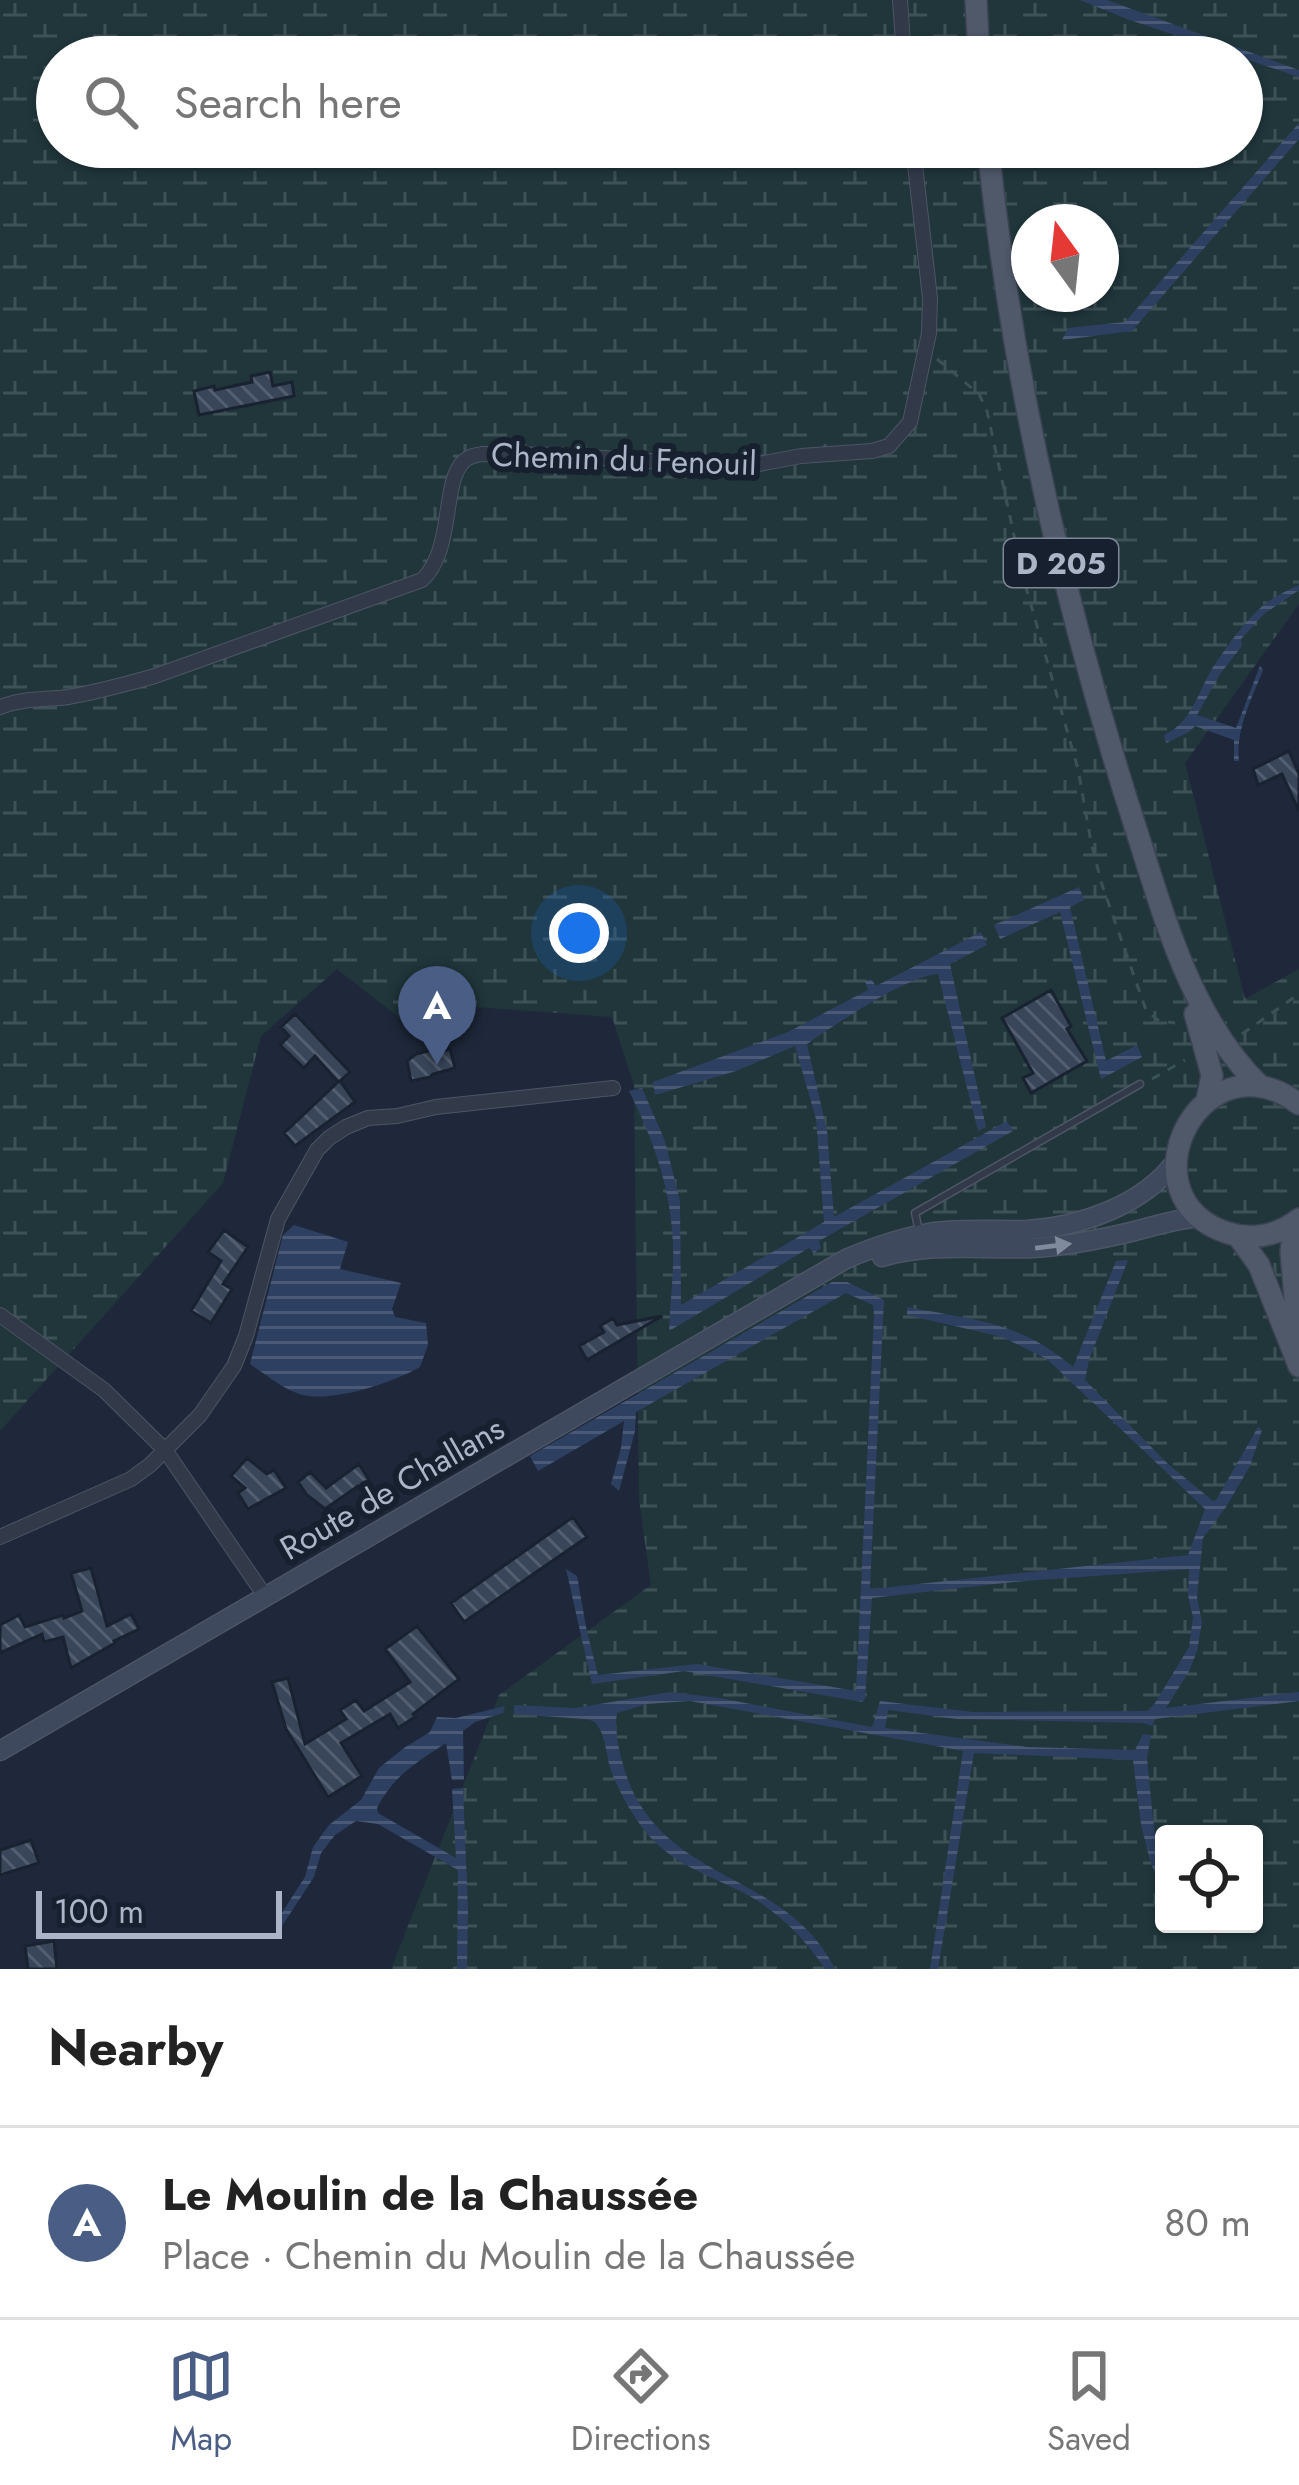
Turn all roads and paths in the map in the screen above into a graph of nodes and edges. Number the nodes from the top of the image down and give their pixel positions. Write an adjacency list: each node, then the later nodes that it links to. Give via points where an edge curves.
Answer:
1 (900, 0): 3 (street)
2 (976, 0): 4 (main road)
3 (903, 36)
4 (978, 36)
5 (915, 168): 7 (street, via 930,298)
6 (991, 168): 11 (main road, D 205, via 1017,363 1078,634 1114,763)
7 (927, 349): 8 (street, Chemin du Fenouil, via 910,422 889,446 743,467 472,456 455,477 439,555 422,580 155,676); 10 (path, via 979,394 987,411 1094,857 1142,1002 1151,1016)
8 (0, 706)
9 (1299, 994): 11 (path)
10 (1181, 1025)
11 (1216, 1048): 12 (path); 13 (main road, D 205); 15 (main road, D 205)
12 (1140, 1084): 20 (lane, via 915,1213)
13 (1261, 1087): 15 (main road); 16 (main road)
14 (613, 1088): 26 (street, via 368,1118 329,1138 278,1219 234,1366)
15 (1207, 1100): 17 (main road, via 1184,1127)
16 (1298, 1101)
17 (1175, 1162): 18 (main road, via 1186,1201); 20 (main road, Route de Challans, via 1145,1192 1072,1223)
18 (1200, 1217): 21 (main road); 22 (main road, Route de Challans, one-way to 18, via 894,1253 1033,1248)
19 (1297, 1221): 21 (main road); 24 (main road, via 1291,1251)
20 (920, 1235): 22 (main road, Route de Challans)
21 (1238, 1236): 25 (main road, via 1259,1265)
22 (814, 1277): 28 (main road, Route de Challans)
23 (0, 1315): 26 (street, via 104,1390)
24 (1299, 1348)
25 (1299, 1366)
26 (165, 1450): 27 (street, via 131,1479); 28 (street)
27 (0, 1537)
28 (266, 1596): 29 (main road, Route de Challans)
29 (0, 1751)

